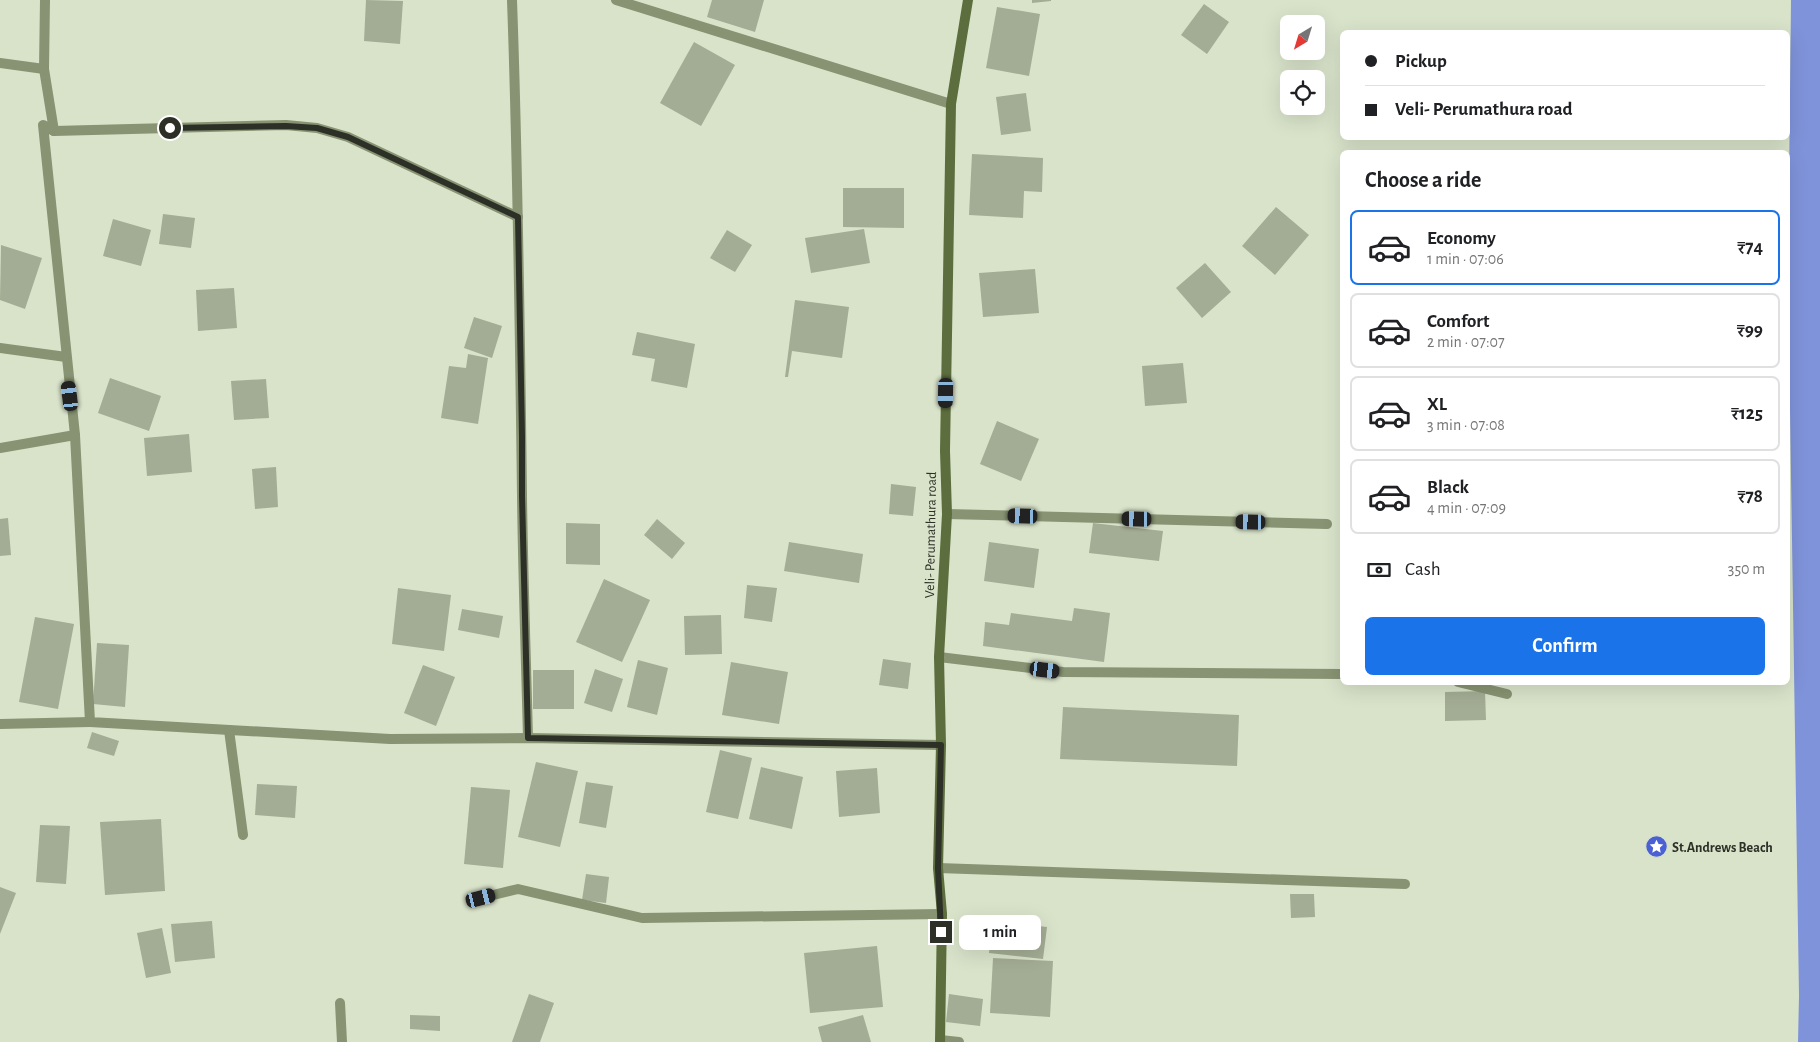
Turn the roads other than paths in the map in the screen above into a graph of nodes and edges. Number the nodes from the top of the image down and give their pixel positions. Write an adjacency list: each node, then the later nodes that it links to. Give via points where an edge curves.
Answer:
1 (45, 0): 6 (street)
2 (512, 0): 9 (street)
3 (616, 0): 7 (street)
4 (968, 0): 7 (main road, Veli- Perumathura road)
5 (0, 62): 6 (street)
6 (44, 69): 8 (street)
7 (950, 104): 14 (main road, Veli- Perumathura road)
8 (54, 131): 9 (street, via 317,128 348,137); 11 (street, via 43,125)
9 (518, 217): 23 (street)
10 (0, 348): 11 (street)
11 (66, 357): 12 (street)
12 (75, 435): 13 (street); 20 (street)
13 (0, 448)
14 (947, 514): 15 (street); 16 (main road, Veli- Perumathura road)
15 (1327, 524)
16 (940, 657): 17 (street, via 1063,672); 24 (main road, Veli- Perumathura road)
17 (1340, 674)
18 (1470, 685): 19 (street)
19 (1507, 694)
20 (90, 722): 21 (street); 22 (street)
21 (0, 724)
22 (229, 730): 23 (street, via 390,739); 25 (street)
23 (528, 738): 24 (street)
24 (941, 745): 26 (main road, Veli- Perumathura road)
25 (243, 834)
26 (938, 868): 27 (street); 29 (main road, Veli- Perumathura road)
27 (1405, 884)
28 (481, 898): 29 (street, via 518,889 642,918)
29 (942, 914): 31 (main road, Veli- Perumathura road)
30 (340, 1003): 32 (street)
31 (940, 1041): 33 (street)
32 (342, 1042)
33 (959, 1042)

